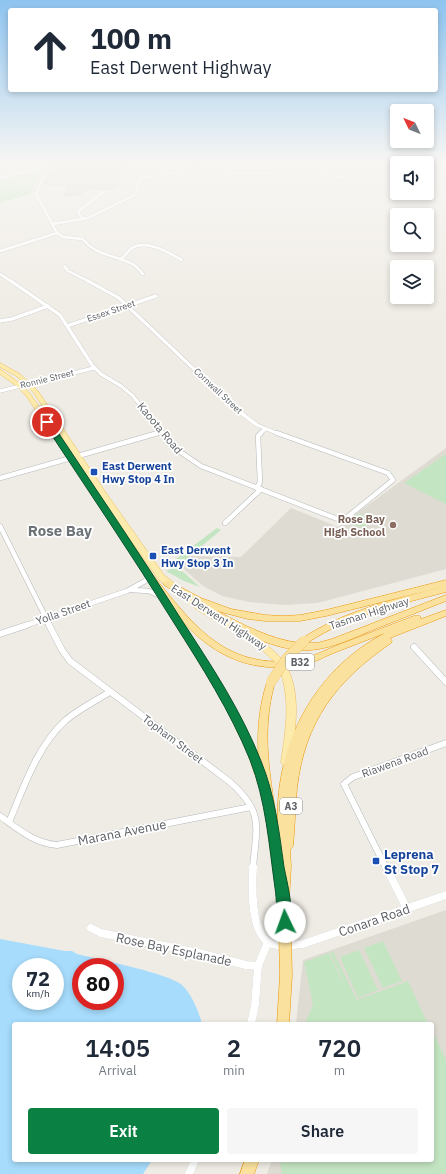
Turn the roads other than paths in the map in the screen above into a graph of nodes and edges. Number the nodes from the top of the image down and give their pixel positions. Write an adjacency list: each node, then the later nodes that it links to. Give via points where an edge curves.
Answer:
1 (49, 217): 5 (street)
2 (82, 217): 4 (street)
3 (89, 217): 4 (street)
4 (84, 219): 5 (street)
5 (53, 224): 6 (street)
6 (57, 233): 7 (street); 8 (street, via 67,238 83,239 91,248)
7 (0, 251)
8 (121, 259): 9 (street, via 133,247 145,245); 12 (street, via 135,265)
9 (182, 260)
10 (64, 266): 14 (street, Cornwall Street)
11 (0, 274): 15 (street, Kaoota Road)
12 (143, 274)
13 (156, 296): 14 (street, Essex Street)
14 (127, 305): 17 (street, Essex Street); 24 (street, Cornwall Street, via 243,416)
15 (48, 306): 16 (street); 17 (street, Kaoota Road)
16 (0, 321)
17 (67, 326): 19 (street, Kaoota Road)
18 (0, 365): 21 (main road, East Derwent Highway / B32)
19 (94, 368): 21 (street, Ronnie Street); 25 (street, Kaoota Road, via 128,390)
20 (0, 371): 22 (main road, East Derwent Highway / B32)
21 (28, 384): 22 (street, Ronnie Street); 26 (main road, East Derwent Highway / B32, via 36,392)
22 (20, 386): 23 (street, Ronnie Street); 26 (main road, East Derwent Highway / B32)
23 (0, 391)
24 (265, 428): 28 (street, Cornwall Street, via 388,473); 29 (street, via 258,436)
25 (162, 432): 26 (street); 29 (street, Kaoota Road, via 176,449 191,461)
26 (74, 457): 27 (street); 32 (main road, East Derwent Highway / B32); 34 (main road, East Derwent Highway / B32)
27 (0, 478)
28 (393, 480): 29 (street, Kaoota Road, via 346,518 340,520)
29 (259, 489): 30 (street)
30 (225, 523)
31 (0, 526): 44 (street, Topham Street)
32 (146, 571): 33 (main road, East Derwent Highway / B32); 37 (street, Yolla Street, via 146,581)
33 (153, 581): 38 (main road, East Derwent Highway / B32); 41 (highway, B32, via 209,642 231,656 263,664 302,662)
34 (167, 583): 35 (highway, via 197,600 227,611 261,618 291,618 327,613); 39 (main road, East Derwent Highway / B32)
35 (446, 583)
36 (446, 589): 51 (highway, Tasman Highway / A3, bridge, via 344,619 321,629 286,658 271,682 264,705 262,731)
37 (127, 591): 38 (street, Yolla Street, via 144,590); 44 (street, Yolla Street)
38 (163, 598): 51 (main road, East Derwent Highway / B32, via 233,710 254,757)
39 (186, 598): 40 (highway, Tasman Highway, via 267,640 295,647 327,645); 50 (main road, East Derwent Highway / A3, via 260,643 281,664 290,683 292,702)
40 (446, 598)
41 (446, 609)
42 (446, 613): 50 (highway, Tasman Highway / A3, via 399,630 370,646 352,658 330,680 304,720 293,752)
43 (446, 616): 56 (highway, A3, via 403,633 367,655 330,690 314,716 303,740 292,787)
44 (47, 618): 45 (street, Yolla Street); 48 (street, Topham Street, via 70,661)
45 (0, 634)
46 (414, 647): 47 (street)
47 (446, 682)
48 (110, 692): 52 (street, Topham Street, via 230,782 243,793); 54 (street, via 66,719 57,729 42,751)
49 (446, 743): 57 (street, Riawena Road, via 353,777 345,783 346,790)
50 (284, 798): 56 (highway, Tasman Highway / A3)
51 (269, 806): 56 (highway, Tasman Highway / A3)
52 (251, 807): 54 (street, Marana Avenue, via 57,845 36,841); 59 (street, Topham Street, via 257,832 253,865 254,915 257,929)
53 (0, 816): 54 (street, Marana Avenue)
54 (9, 822)
55 (446, 895): 57 (street, Conara Road)
56 (284, 901): 62 (highway, Tasman Highway / A3, bridge, via 286,975)
57 (407, 909): 59 (street, Conara Road, via 303,944 285,947)
58 (90, 928): 60 (street, Rose Bay Esplanade, via 101,934)
59 (268, 942): 60 (street)
60 (258, 966): 61 (street)
61 (251, 1022)
62 (283, 1022)
63 (194, 1162): 65 (street)
64 (251, 1162): 66 (highway)
65 (189, 1174)
66 (247, 1174)

